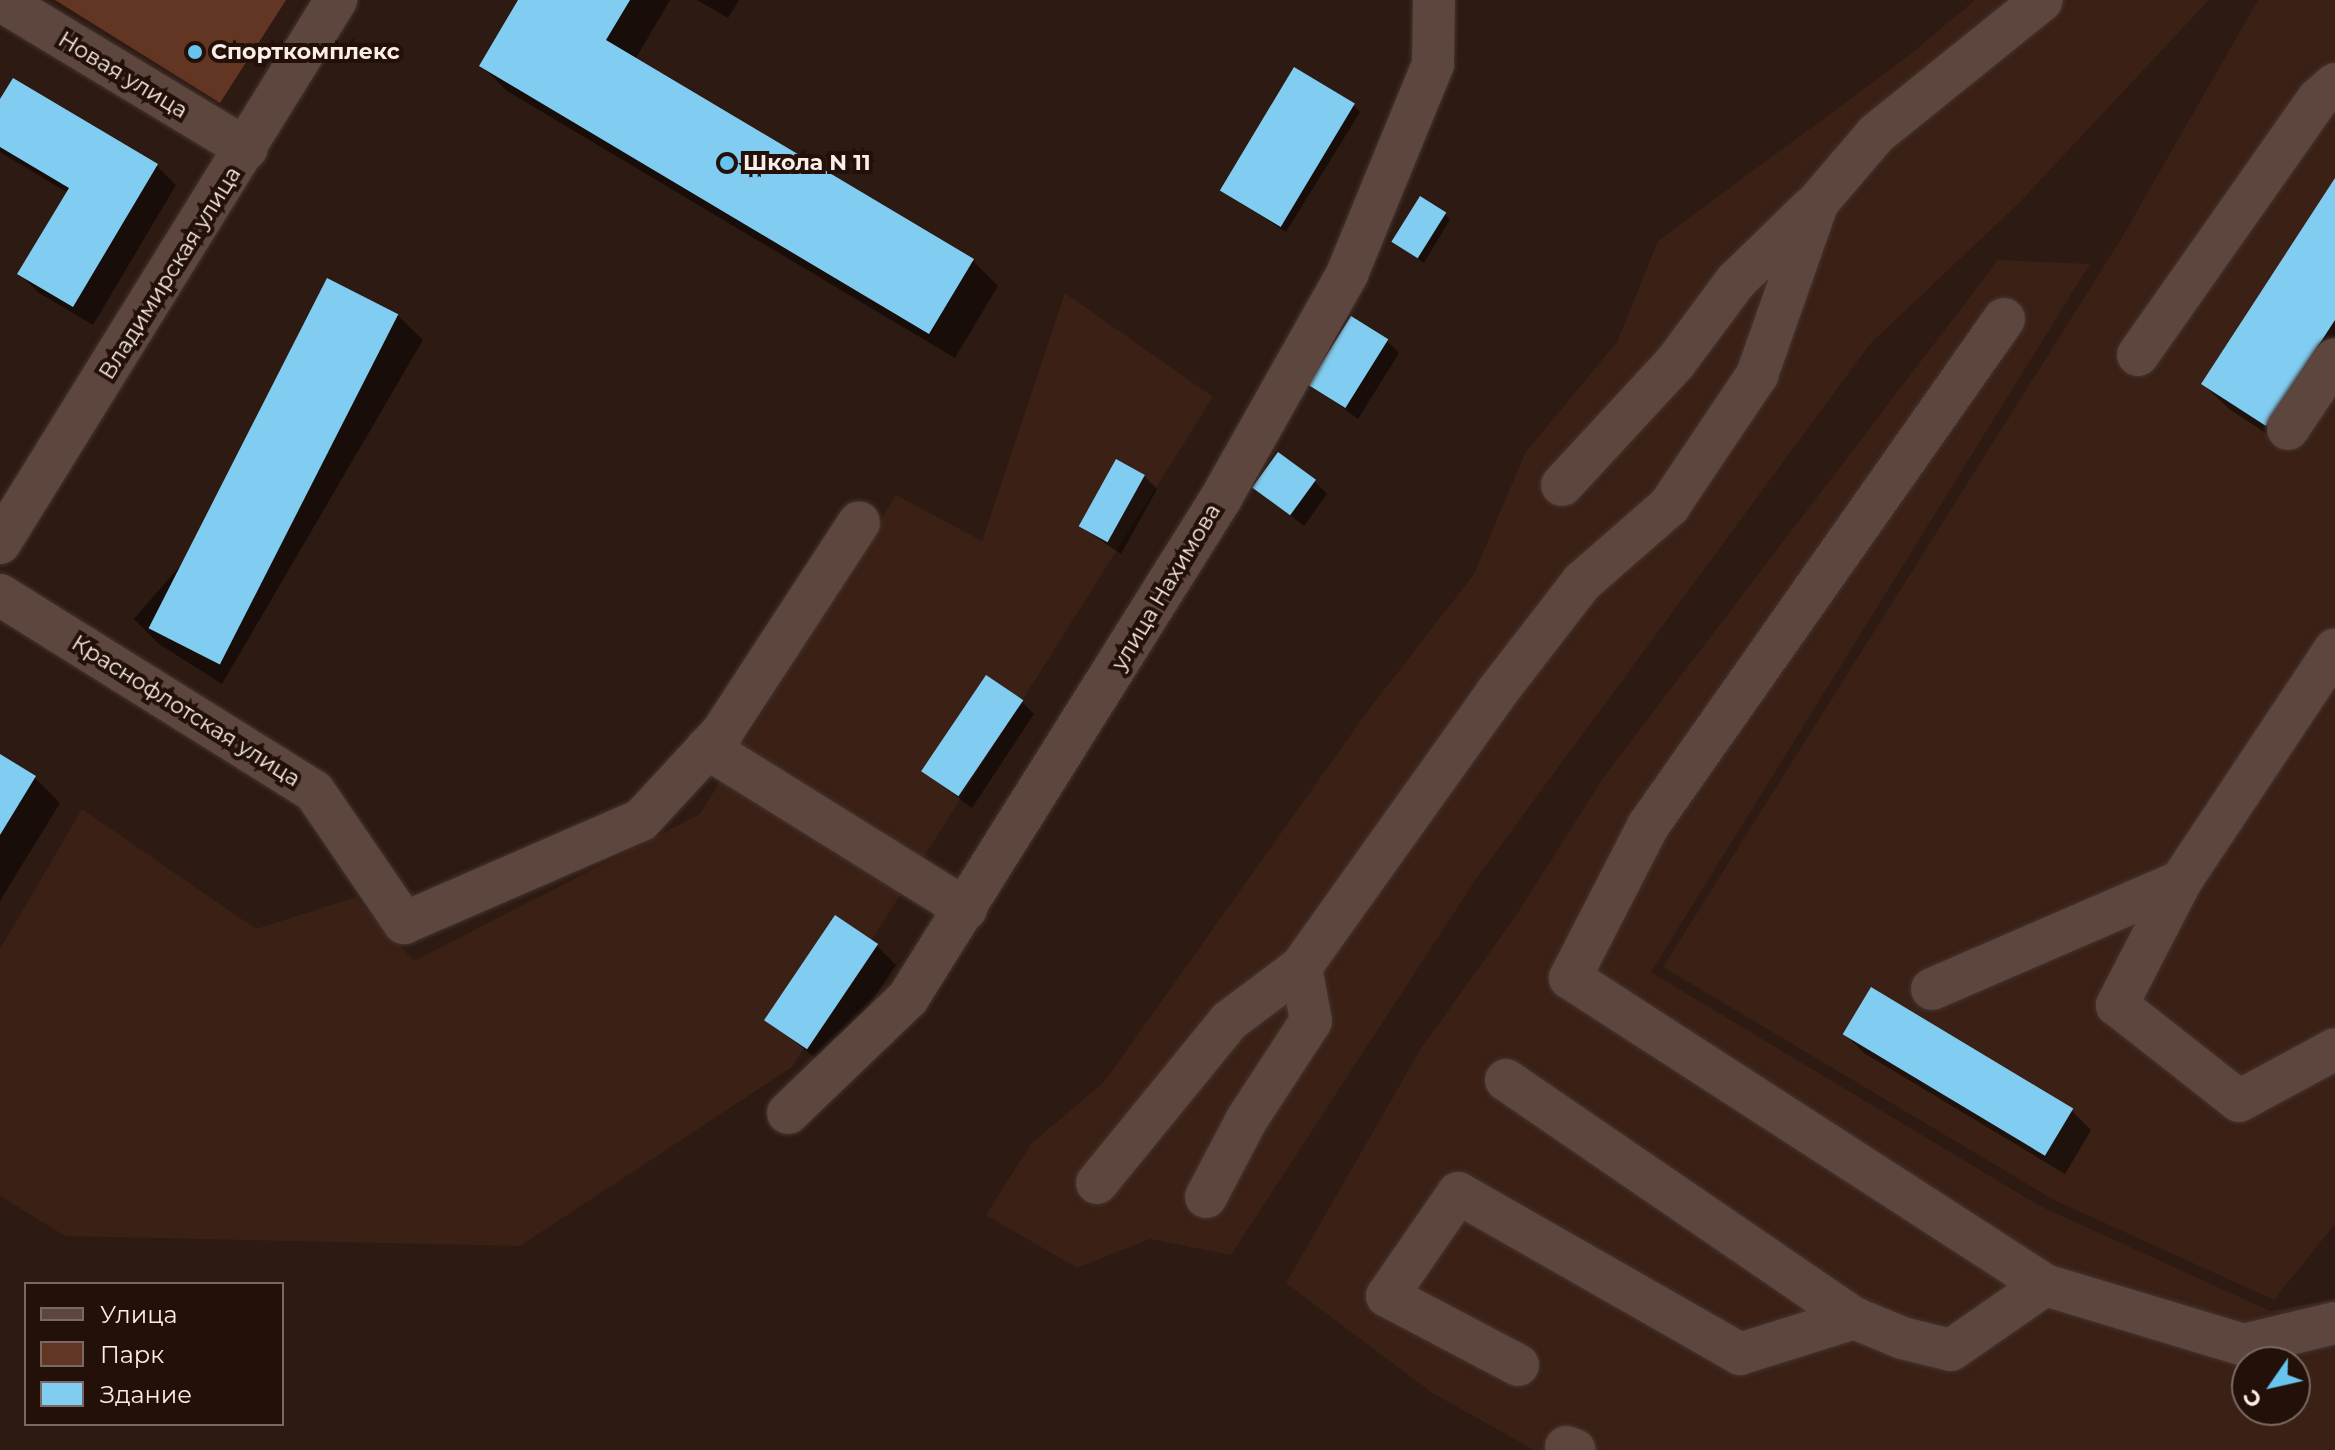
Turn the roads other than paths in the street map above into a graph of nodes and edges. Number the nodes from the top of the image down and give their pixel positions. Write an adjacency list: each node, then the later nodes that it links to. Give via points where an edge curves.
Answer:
1 (0, 0): 6 (street, Новая улица)
2 (336, 0): 6 (street, Владимирская улица)
3 (1434, 0): 19 (street, улица Нахимова, via 1433,64 1347,274 1221,498)
4 (2042, 0): 7 (street, via 1876,134)
5 (2335, 84): 9 (street, via 2318,99)
6 (247, 149): 14 (street, Владимирская улица)
7 (1818, 202): 12 (street, via 1736,281 1675,363); 20 (street, via 1757,375 1669,506 1582,582)
8 (2004, 319): 27 (street, via 1648,826 1570,978)
9 (2138, 355)
10 (2335, 359): 11 (street)
11 (2288, 429)
12 (1562, 485)
13 (859, 522): 17 (street, Краснофлотская улица)
14 (0, 543)
15 (0, 595): 17 (street, Краснофлотская улица, via 314,791 404,923 641,820)
16 (2335, 649): 18 (street)
17 (707, 748): 19 (street)
18 (2181, 881): 21 (street); 22 (street, via 2117,1005 2239,1101)
19 (966, 909): 24 (street, улица Нахимова, via 908,998)
20 (1301, 967): 25 (street, via 1229,1021); 26 (street, via 1311,1021 1247,1119)
21 (1932, 989)
22 (2335, 1049)
23 (1506, 1080): 28 (street)
24 (788, 1113)
25 (1097, 1183)
26 (1206, 1197)
27 (2045, 1285): 28 (street, via 1951,1350); 29 (street, via 2244,1345)
28 (1854, 1318): 30 (street, via 1740,1354 1458,1193 1387,1296)
29 (2335, 1323)
30 (1518, 1365)

